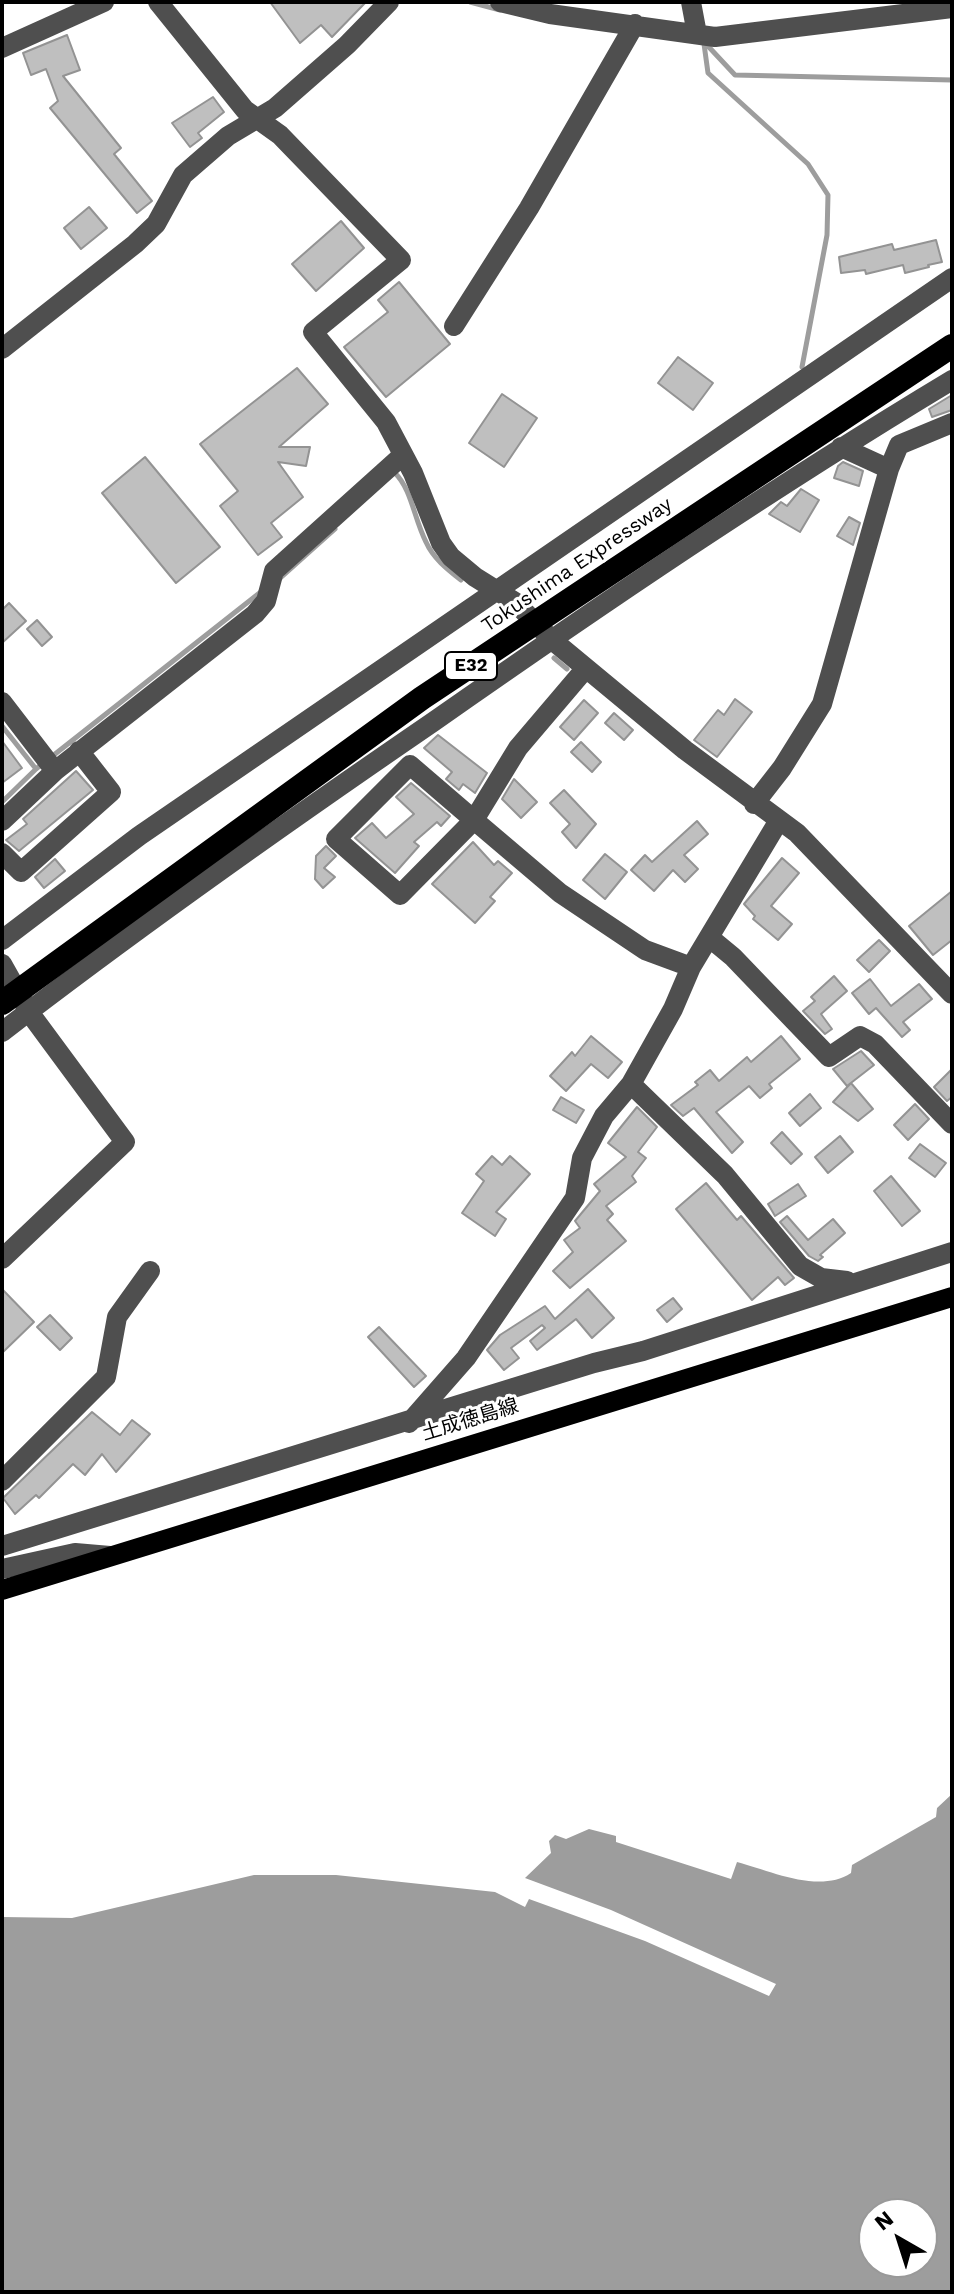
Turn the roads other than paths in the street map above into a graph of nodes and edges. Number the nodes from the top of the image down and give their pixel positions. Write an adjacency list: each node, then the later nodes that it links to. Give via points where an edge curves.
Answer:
1 (104, 2): 9 (street)
2 (158, 2): 10 (street)
3 (389, 2): 10 (street, via 327,63)
4 (500, 2): 7 (street)
5 (691, 2): 8 (street)
6 (952, 8): 8 (street, via 735,36)
7 (632, 30): 8 (street); 12 (street)
8 (697, 34)
9 (2, 48)
10 (257, 118): 14 (street, via 183,175 160,218 135,244); 18 (street, via 280,135 401,260 313,332 386,422)
11 (952, 278): 20 (street)
12 (454, 326)
13 (952, 346): 36 (highway, Tokushima Expressway / E32, via 422,698)
14 (2, 349)
15 (952, 380): 17 (street)
16 (952, 423): 19 (street, via 899,445)
17 (841, 447): 19 (street); 21 (street)
18 (403, 455): 20 (street, via 441,543); 24 (street, via 274,571 255,614)
19 (889, 469): 26 (street, via 822,704)
20 (494, 588): 21 (street); 32 (street, via 139,836)
21 (551, 639): 22 (street); 37 (street)
22 (586, 668): 26 (street); 28 (street, via 518,748)
23 (2, 702): 25 (street)
24 (79, 751): 25 (street); 30 (street, via 111,792 21,872)
25 (50, 764): 27 (street)
26 (754, 804): 29 (street)
27 (6, 808)
28 (474, 820): 28 (street, via 400,895 336,839 410,765); 34 (street, via 560,893 645,950)
29 (778, 822): 31 (street); 35 (street, via 797,833)
30 (2, 853)
31 (710, 938): 34 (street); 40 (street, via 829,1057 860,1036 875,1044)
32 (2, 940)
33 (2, 964): 37 (street)
34 (691, 967): 39 (street)
35 (952, 994)
36 (2, 1003)
37 (29, 1012): 38 (street); 43 (street, via 125,1142)
38 (2, 1032)
39 (631, 1084): 45 (street, via 725,1175 800,1266 821,1278); 47 (street, via 604,1116 582,1158 575,1198 466,1358)
40 (952, 1124)
41 (952, 1235): 42 (street)
42 (943, 1254): 45 (street)
43 (2, 1259)
44 (150, 1271): 48 (street, via 117,1317 106,1377)
45 (856, 1282): 47 (street)
46 (952, 1297): 50 (main road, 土成徳島線)
47 (409, 1423): 49 (street)
48 (2, 1481)
49 (2, 1546)
50 (110, 1556): 51 (street, via 75,1553); 52 (main road, 土成徳島線)
51 (2, 1569)
52 (2, 1590)

